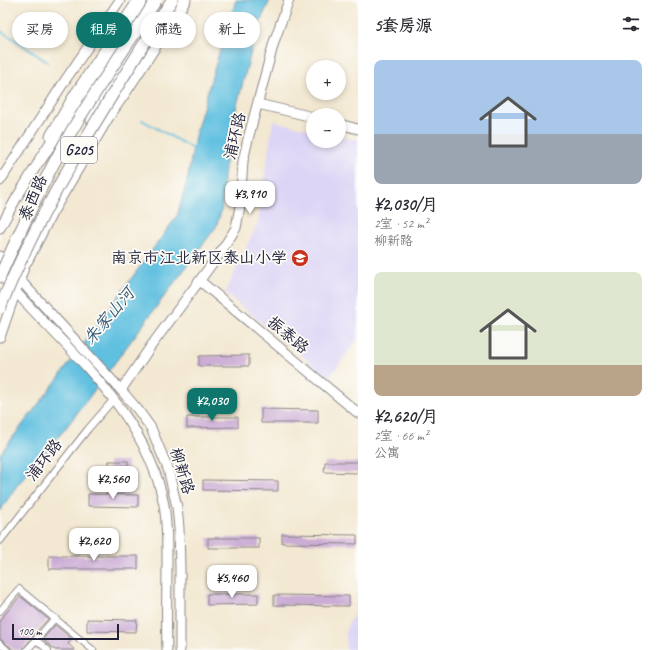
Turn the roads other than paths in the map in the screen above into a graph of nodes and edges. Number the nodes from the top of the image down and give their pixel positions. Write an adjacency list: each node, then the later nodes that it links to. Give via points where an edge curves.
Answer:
1 (120, 0): 14 (main road, 泰西路)
2 (138, 0): 13 (main road, 泰西路, via 74,95 47,142)
3 (144, 0): 13 (highway)
4 (156, 0): 18 (highway, G205, bridge, via 67,138 31,207)
5 (166, 0): 17 (main road, 泰西路, via 116,76 54,186)
6 (172, 0): 22 (highway, G205, bridge, via 66,172 30,241)
7 (185, 0): 17 (highway, via 109,115 51,213)
8 (288, 0): 9 (main road, 浦环路)
9 (258, 104): 10 (main road); 20 (main road, 浦环路, via 243,161 236,228)
10 (306, 115)
11 (346, 126): 12 (main road)
12 (358, 129)
13 (40, 160): 15 (main road, 泰西路)
14 (0, 181)
15 (0, 228)
16 (0, 256): 19 (main road, 柳新路)
17 (27, 260): 19 (main road, 泰西路)
18 (0, 275): 21 (main road, 柳新路)
19 (20, 280): 21 (main road, 泰西路); 24 (main road, 柳新路)
20 (200, 281): 24 (main road, 浦环路, via 150,346); 26 (main road, 振泰路)
21 (15, 292): 23 (main road, 泰西路); 25 (main road, 柳新路)
22 (0, 308)
23 (0, 337)
24 (121, 390): 37 (main road, 柳新路, via 151,428 173,487 179,528)
25 (114, 399): 27 (street, 浦环路); 36 (main road, 柳新路, via 134,428 148,455 164,505 167,536)
26 (358, 413)
27 (0, 541)
28 (0, 610): 29 (street, via 19,589)
29 (55, 618): 30 (street); 35 (street)
30 (36, 640): 33 (street); 34 (street)
31 (0, 644): 32 (street)
32 (7, 650)
33 (27, 650)
34 (48, 650)
35 (93, 650)
36 (167, 650)
37 (180, 650)

